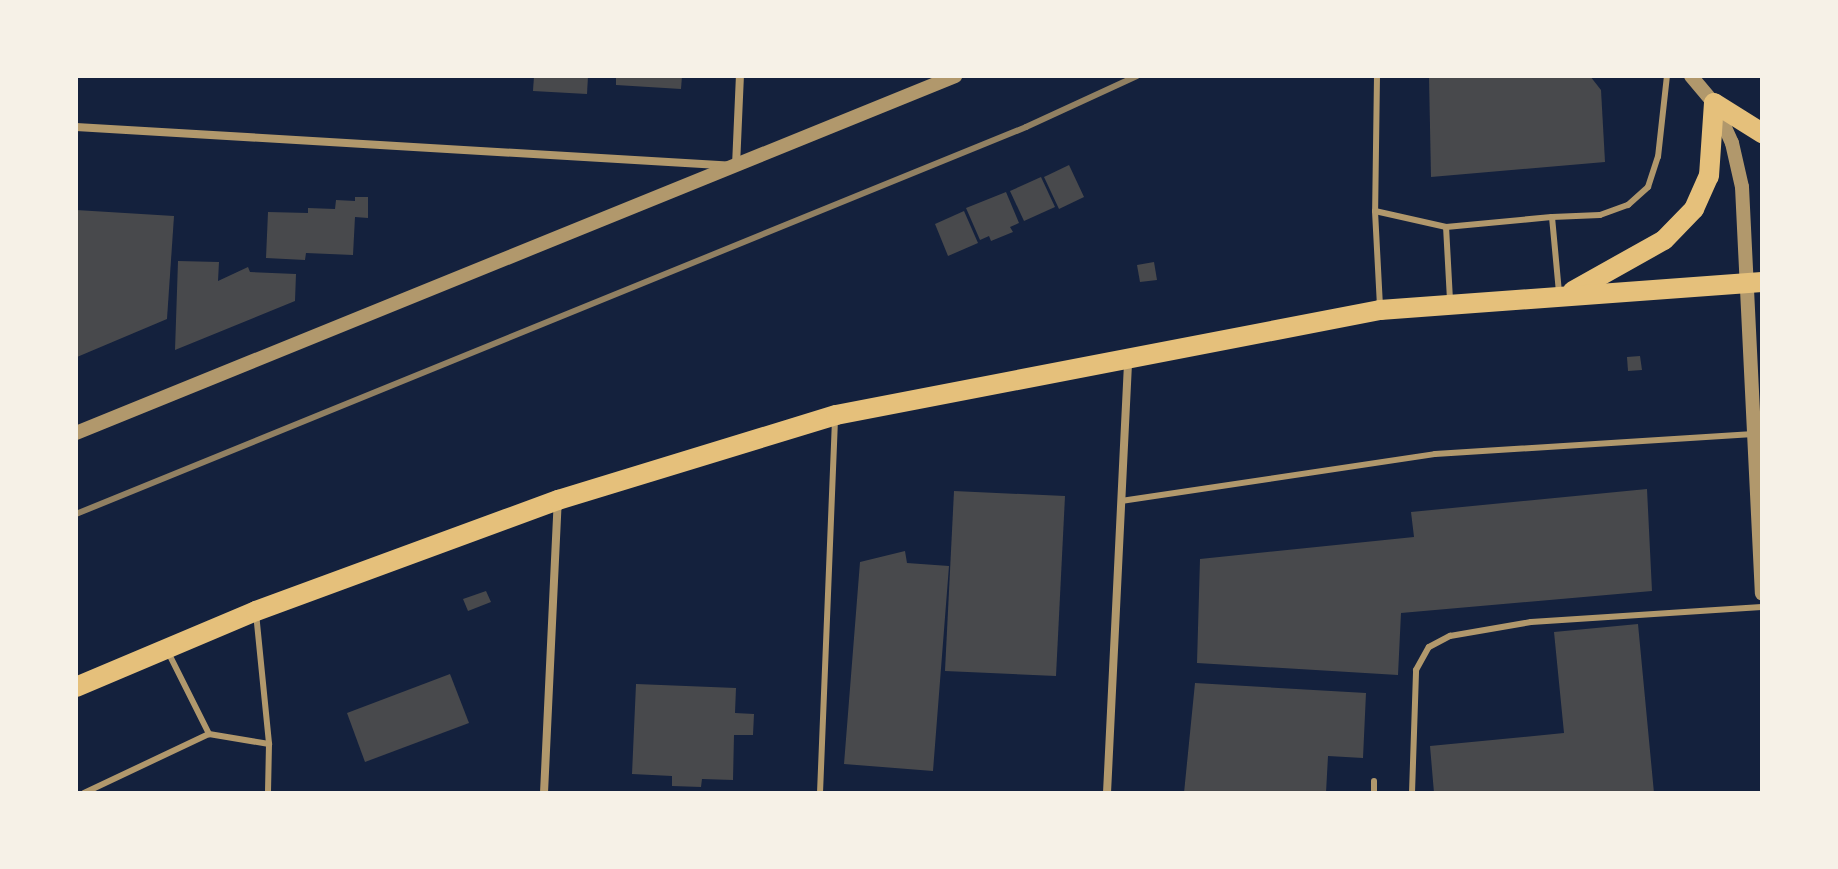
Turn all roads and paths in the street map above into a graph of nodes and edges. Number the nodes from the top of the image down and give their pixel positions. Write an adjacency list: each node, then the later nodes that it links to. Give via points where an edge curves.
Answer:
1 (740, 76): 9 (street)
2 (955, 76): 9 (street)
3 (1377, 76): 10 (lane)
4 (1667, 76): 11 (lane, via 1658,157 1648,187 1628,205 1600,215)
5 (1691, 76): 6 (street)
6 (1714, 103): 8 (main road); 13 (street, via 1732,143 1742,187); 14 (main road, via 1709,176 1694,209 1664,240)
7 (76, 127): 9 (street)
8 (1762, 133)
9 (736, 166): 19 (street)
10 (1375, 211): 12 (lane); 16 (lane)
11 (1552, 217): 12 (lane); 14 (lane)
12 (1446, 227): 15 (lane)
13 (1754, 282): 14 (main road); 20 (street)
14 (1563, 296): 15 (main road)
15 (1451, 304): 16 (main road)
16 (1380, 310): 17 (main road)
17 (1128, 360): 18 (main road); 22 (street)
18 (836, 415): 21 (main road); 34 (lane)
19 (76, 433)
20 (1754, 434): 22 (lane, via 1435,454); 23 (street)
21 (558, 500): 25 (main road); 33 (street)
22 (1121, 501): 35 (street)
23 (1762, 594)
24 (1762, 607): 37 (lane, via 1531,622 1450,636 1429,647 1416,670)
25 (256, 611): 26 (main road); 29 (lane)
26 (167, 649): 27 (main road); 28 (lane)
27 (76, 687)
28 (209, 734): 29 (lane); 31 (lane)
29 (269, 744): 32 (lane)
30 (1374, 781): 36 (lane)
31 (84, 793)
32 (268, 793)
33 (544, 793)
34 (820, 793)
35 (1107, 793)
36 (1374, 793)
37 (1412, 793)

